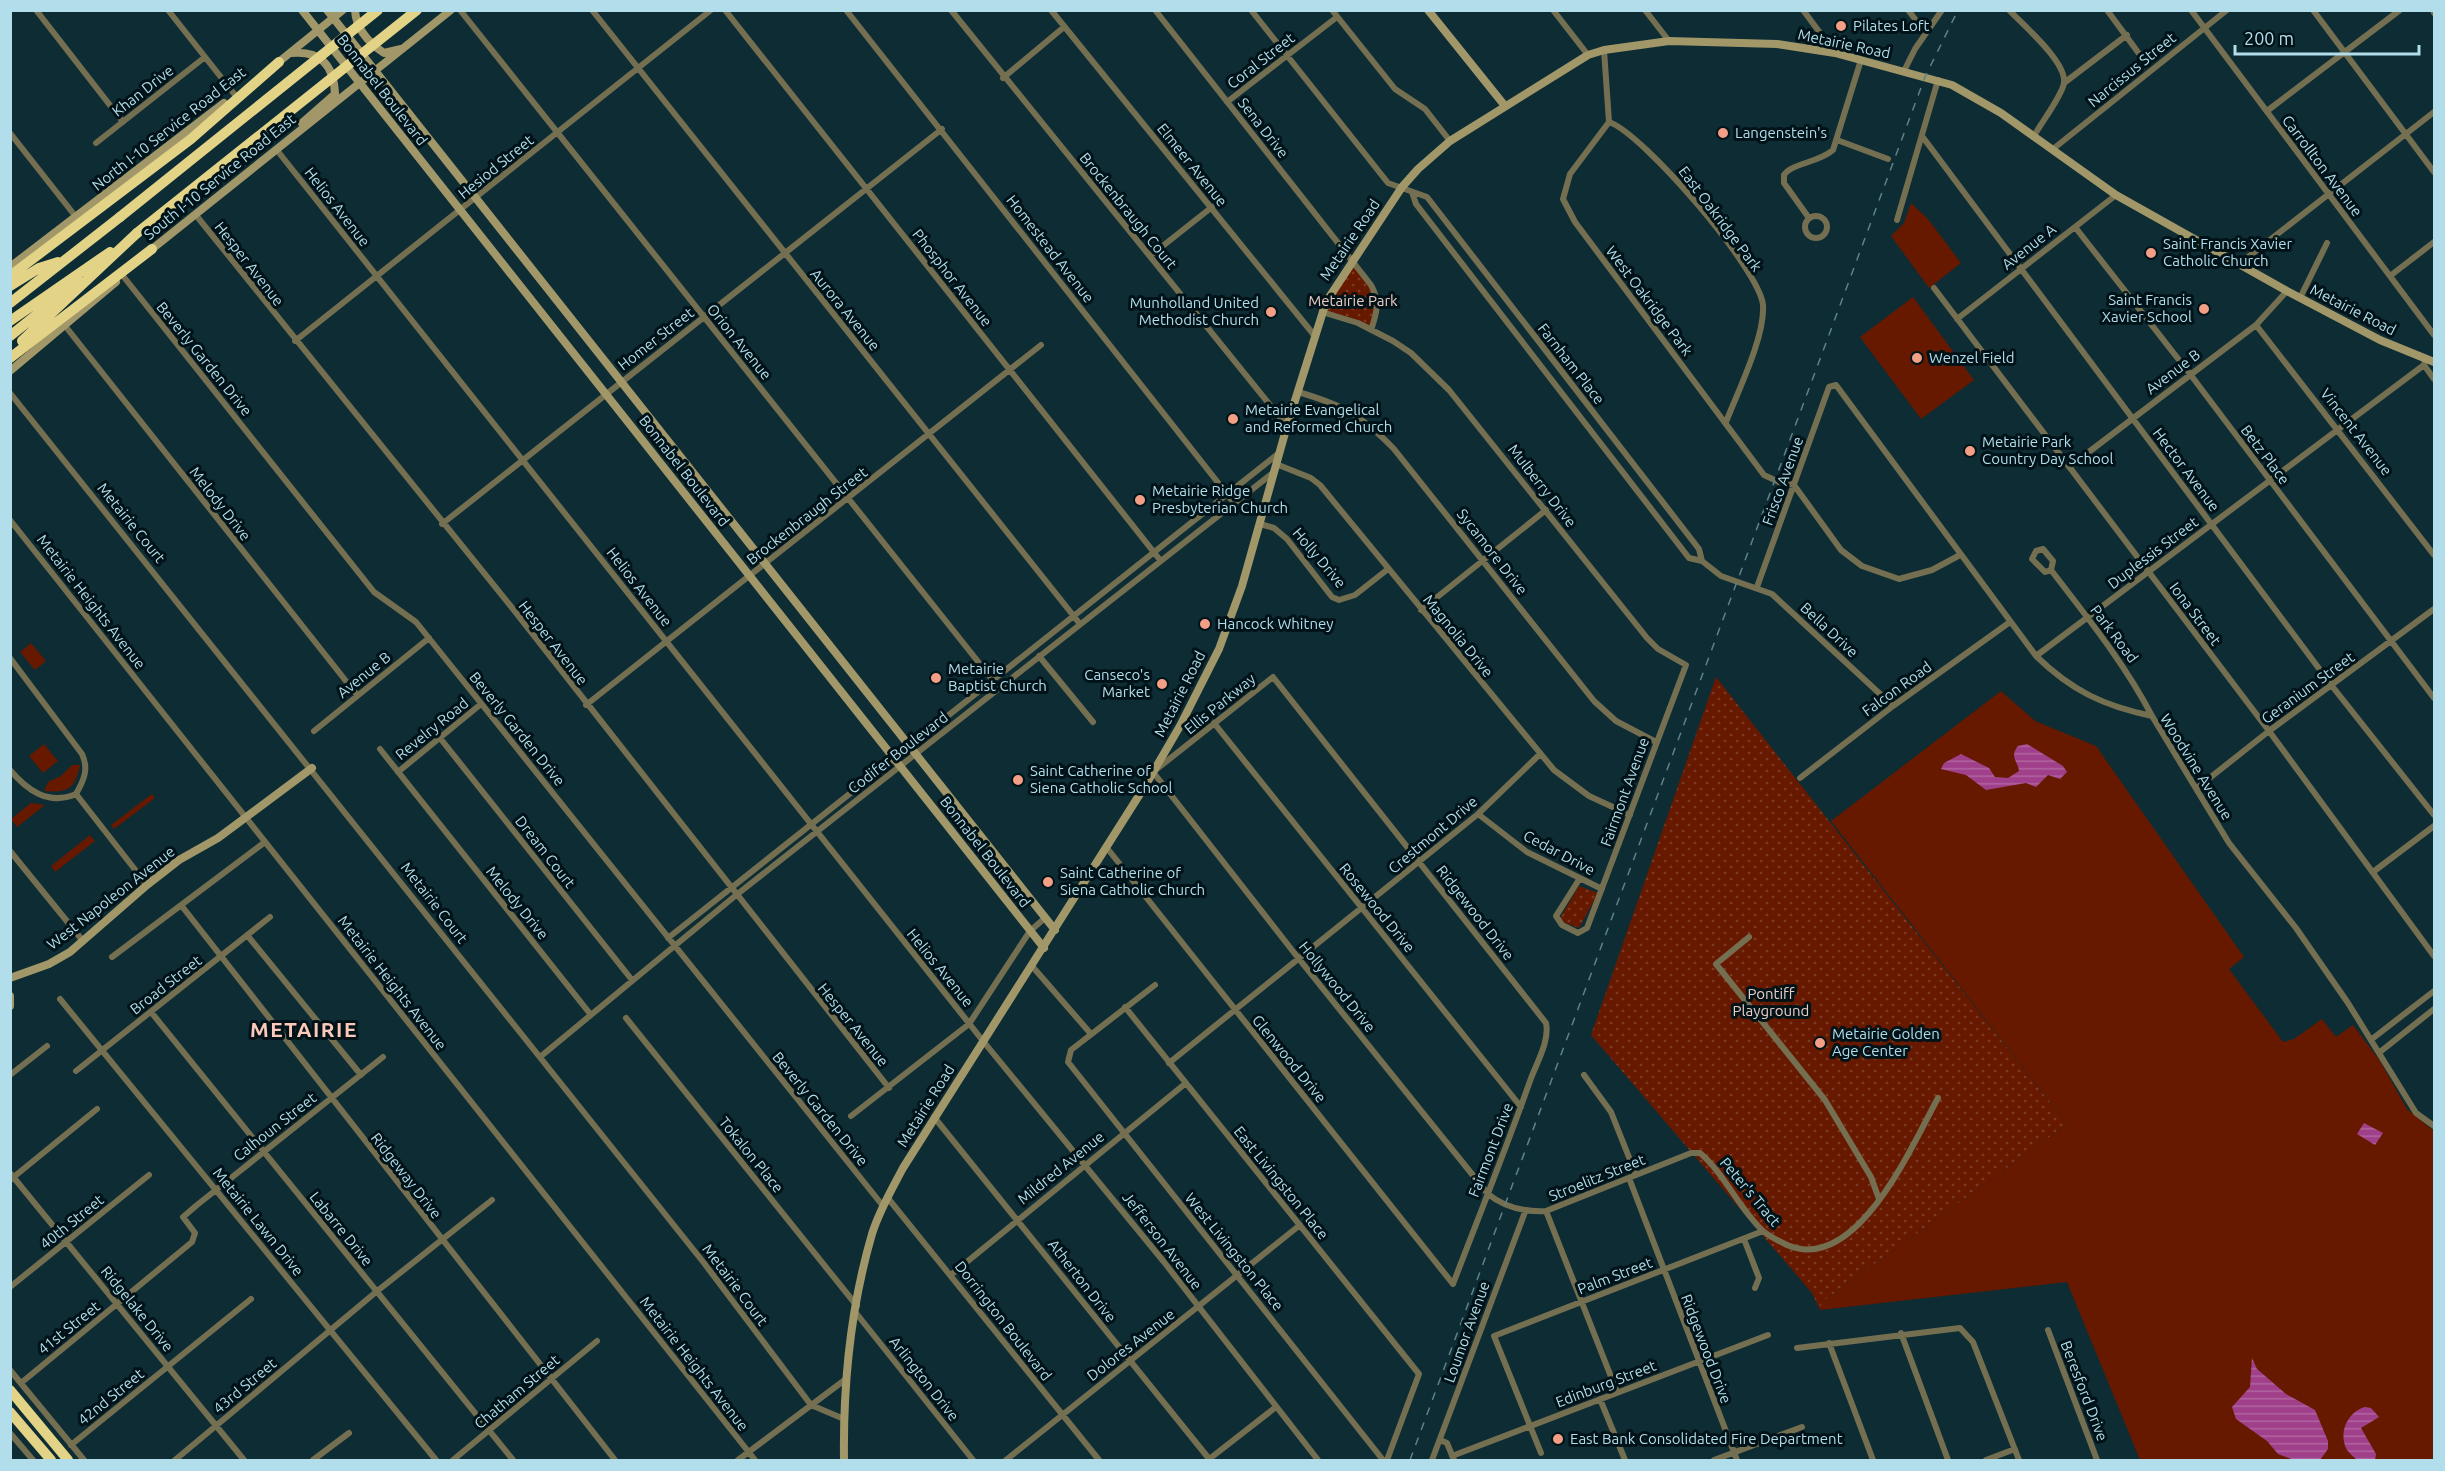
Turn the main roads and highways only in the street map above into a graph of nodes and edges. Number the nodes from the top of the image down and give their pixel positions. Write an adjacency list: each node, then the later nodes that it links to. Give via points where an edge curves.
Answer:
1 (302, 10): 10 (main road, Bonnabel Boulevard)
2 (327, 10): 9 (main road, Bonnabel Boulevard)
3 (343, 10): 9 (main road, North I-10 Service Road East)
4 (355, 10): 11 (main road, via 355,21 371,44 384,53)
5 (378, 10): 20 (highway, bridge)
6 (417, 10): 18 (highway, bridge)
7 (451, 10): 11 (main road, South I-10 Service Road East)
8 (1428, 10): 16 (main road)
9 (333, 18): 10 (main road, North I-10 Service Road East); 14 (main road, Bonnabel Boulevard)
10 (318, 31): 12 (main road, North I-10 Service Road East); 15 (main road, Bonnabel Boulevard)
11 (406, 47): 14 (main road, South I-10 Service Road East)
12 (290, 53): 13 (main road, North I-10 Service Road East); 17 (main road, via 317,55 334,76 335,94)
13 (279, 62): 21 (main road, North I-10 Service Road East); 22 (highway, via 192,138)
14 (373, 72): 15 (main road, South I-10 Service Road East); 32 (main road, Bonnabel Boulevard)
15 (359, 83): 17 (main road, South I-10 Service Road East); 33 (main road, Bonnabel Boulevard)
16 (1505, 106): 29 (main road, Metairie Road, via 1588,55 1669,41 1777,44 1835,53 1938,80 2001,113 2116,195 2300,298 2424,362); 32 (main road, Metairie Road, via 1450,141 1402,187 1322,312 1242,586 1218,649 1154,772)
17 (276, 149): 19 (main road, South I-10 Service Road East)
18 (137, 233): 25 (highway); 26 (highway); 27 (highway)
19 (152, 249): 28 (highway); 30 (main road, South I-10 Service Road East, via 66,327)
20 (67, 259): 23 (highway, via 39,268); 24 (highway)
21 (12, 263)
22 (10, 276)
23 (10, 286)
24 (10, 303)
25 (10, 321)
26 (10, 336)
27 (10, 351)
28 (10, 358)
29 (2434, 362)
30 (10, 371)
31 (312, 768): 34 (main road, West Napoleon Avenue, via 218,838 179,860 50,964)
32 (1055, 930): 33 (main road, Metairie Road)
33 (1044, 948): 41 (main road, Metairie Road, via 934,1117 883,1206 872,1233 846,1379)
34 (10, 978)
35 (10, 996): 36 (main road)
36 (10, 1006)
37 (10, 1390): 40 (highway)
38 (10, 1412): 39 (highway)
39 (51, 1461)
40 (68, 1461)
41 (844, 1461)

